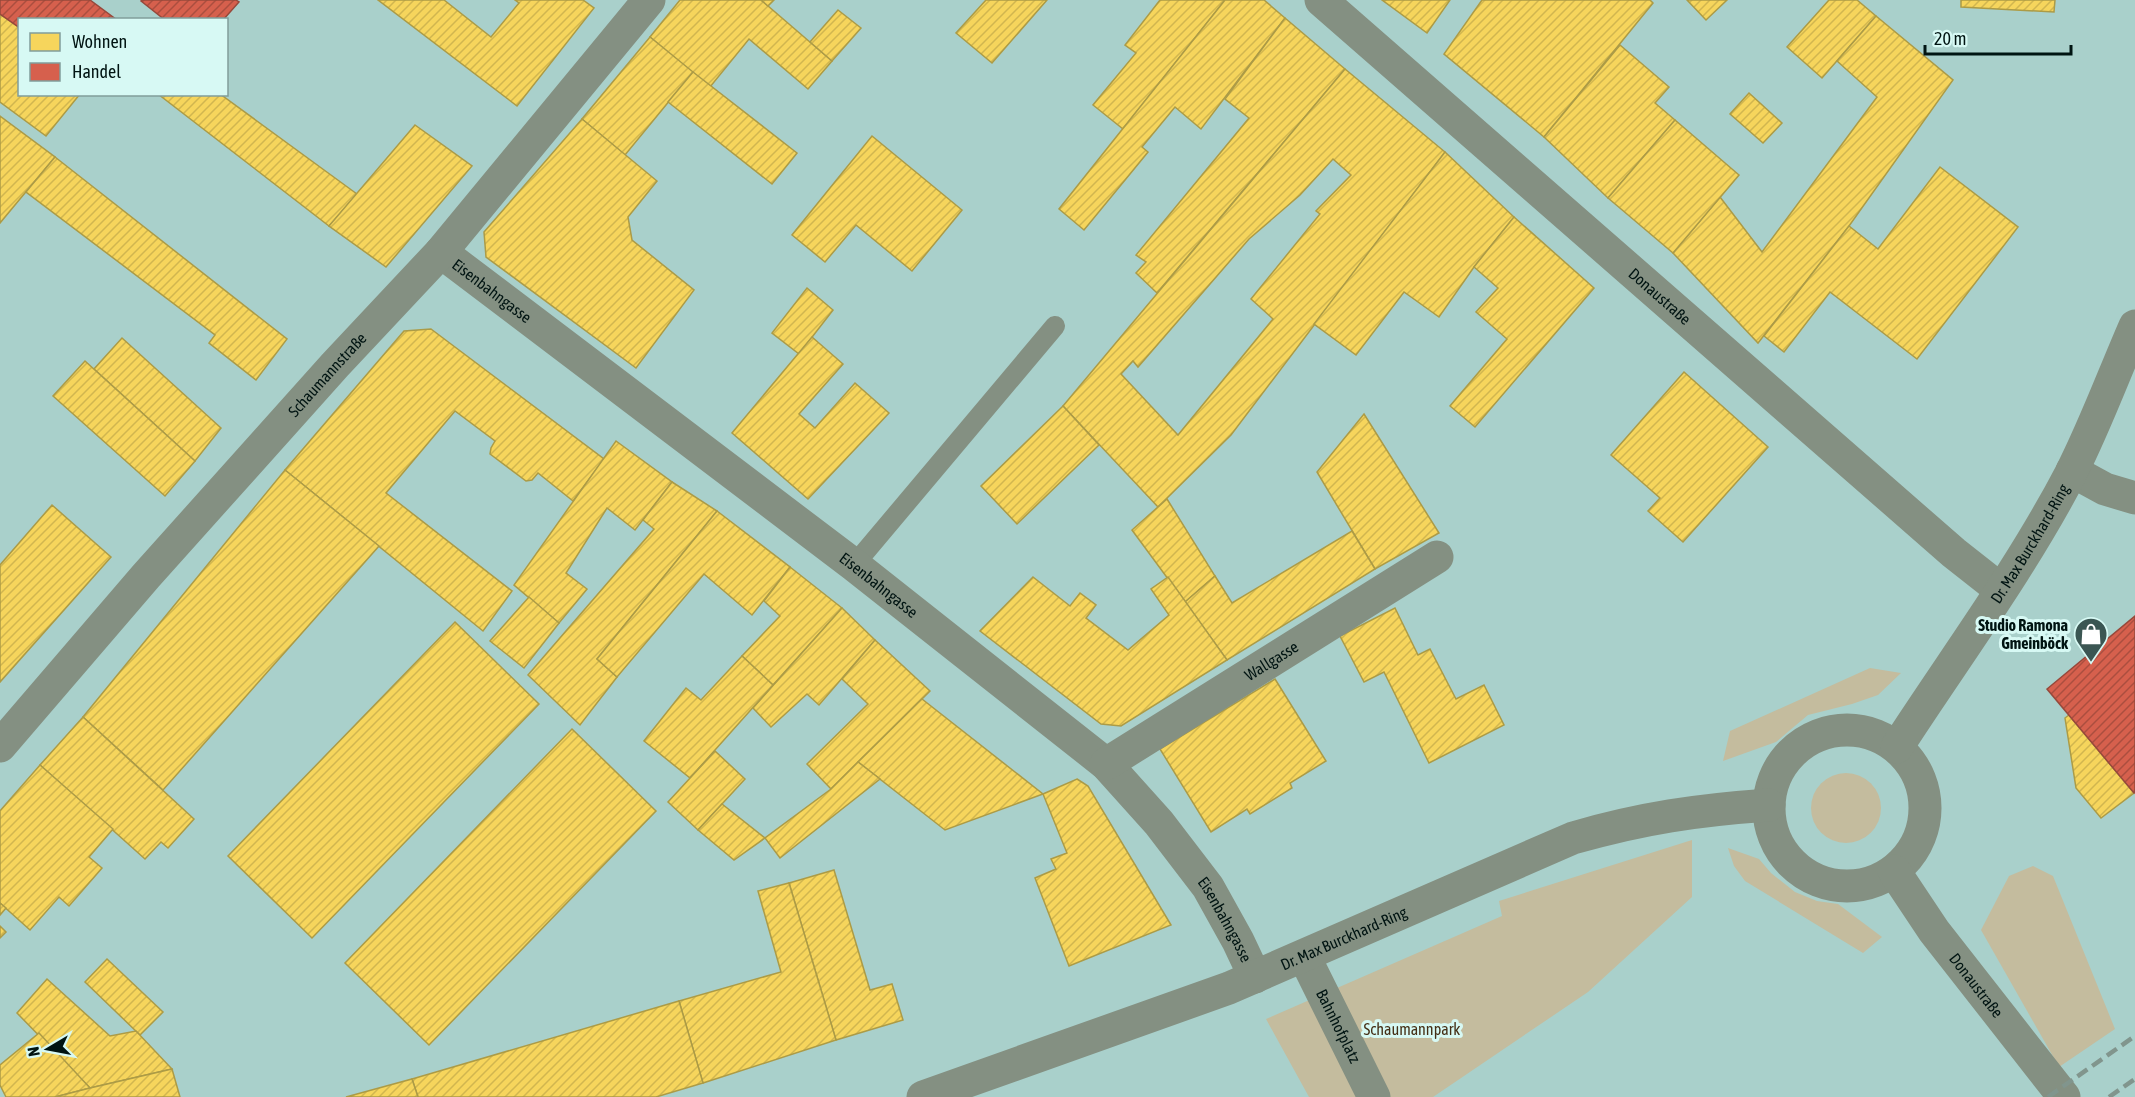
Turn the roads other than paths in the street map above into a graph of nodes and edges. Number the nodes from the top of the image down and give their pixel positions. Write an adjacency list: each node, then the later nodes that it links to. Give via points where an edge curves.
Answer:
1 (649, 0): 3 (street, Schaumannstraße)
2 (1321, 0): 10 (street, Donaustraße)
3 (441, 252): 9 (street, Eisenbahngasse); 11 (street, Schaumannstraße, via 334,365)
4 (1055, 326): 9 (lane)
5 (2135, 326): 6 (street, Dr. Max Burckhard-Ring)
6 (2072, 471): 7 (street, via 2105,489); 10 (street, Dr. Max Burckhard-Ring)
7 (2135, 498)
8 (1437, 557): 13 (street, Wallgasse)
9 (854, 565): 13 (street, Eisenbahngasse)
10 (2001, 590): 12 (street, Dr. Max Burckhard-Ring)
11 (0, 746)
12 (1897, 747): 14 (street, via 1876,735 1856,730 1834,730 1815,736 1781,765 1772,783); 15 (street, via 1913,765 1925,804 1917,843)
13 (1106, 764): 17 (street, Eisenbahngasse, via 1160,823 1208,887)
14 (1769, 805): 15 (street, via 1777,844 1788,860 1819,881 1839,886 1860,885); 16 (street, Dr. Max Burckhard-Ring, via 1690,811 1573,838)
15 (1894, 871): 20 (street, Donaustraße, via 1934,931)
16 (1304, 956): 17 (street, Dr. Max Burckhard-Ring); 19 (street, Bahnhofplatz)
17 (1255, 977): 18 (street, Dr. Max Burckhard-Ring)
18 (923, 1097)
19 (1374, 1097)
20 (2064, 1097)

